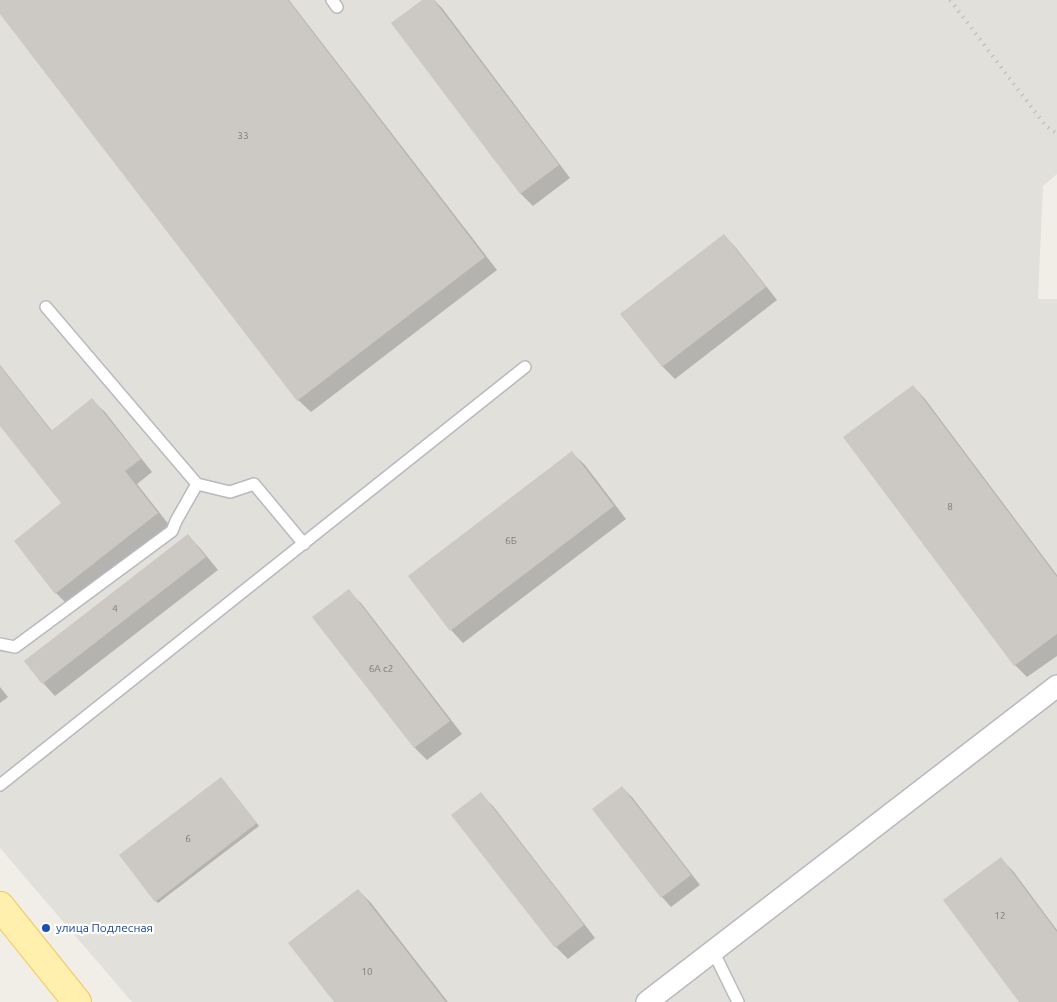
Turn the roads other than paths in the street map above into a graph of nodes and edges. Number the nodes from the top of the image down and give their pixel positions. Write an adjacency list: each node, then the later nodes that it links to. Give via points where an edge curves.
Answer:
1 (46, 307): 3 (lane)
2 (525, 368): 4 (lane)
3 (197, 484): 4 (lane, via 230,492 254,484); 5 (lane, via 172,531 15,647)
4 (304, 544): 7 (lane)
5 (0, 644)
6 (1057, 686): 9 (street)
7 (0, 785)
8 (0, 906): 10 (main road)
9 (713, 951): 11 (street); 12 (lane)
10 (77, 1002)
11 (647, 1002)
12 (738, 1002)

